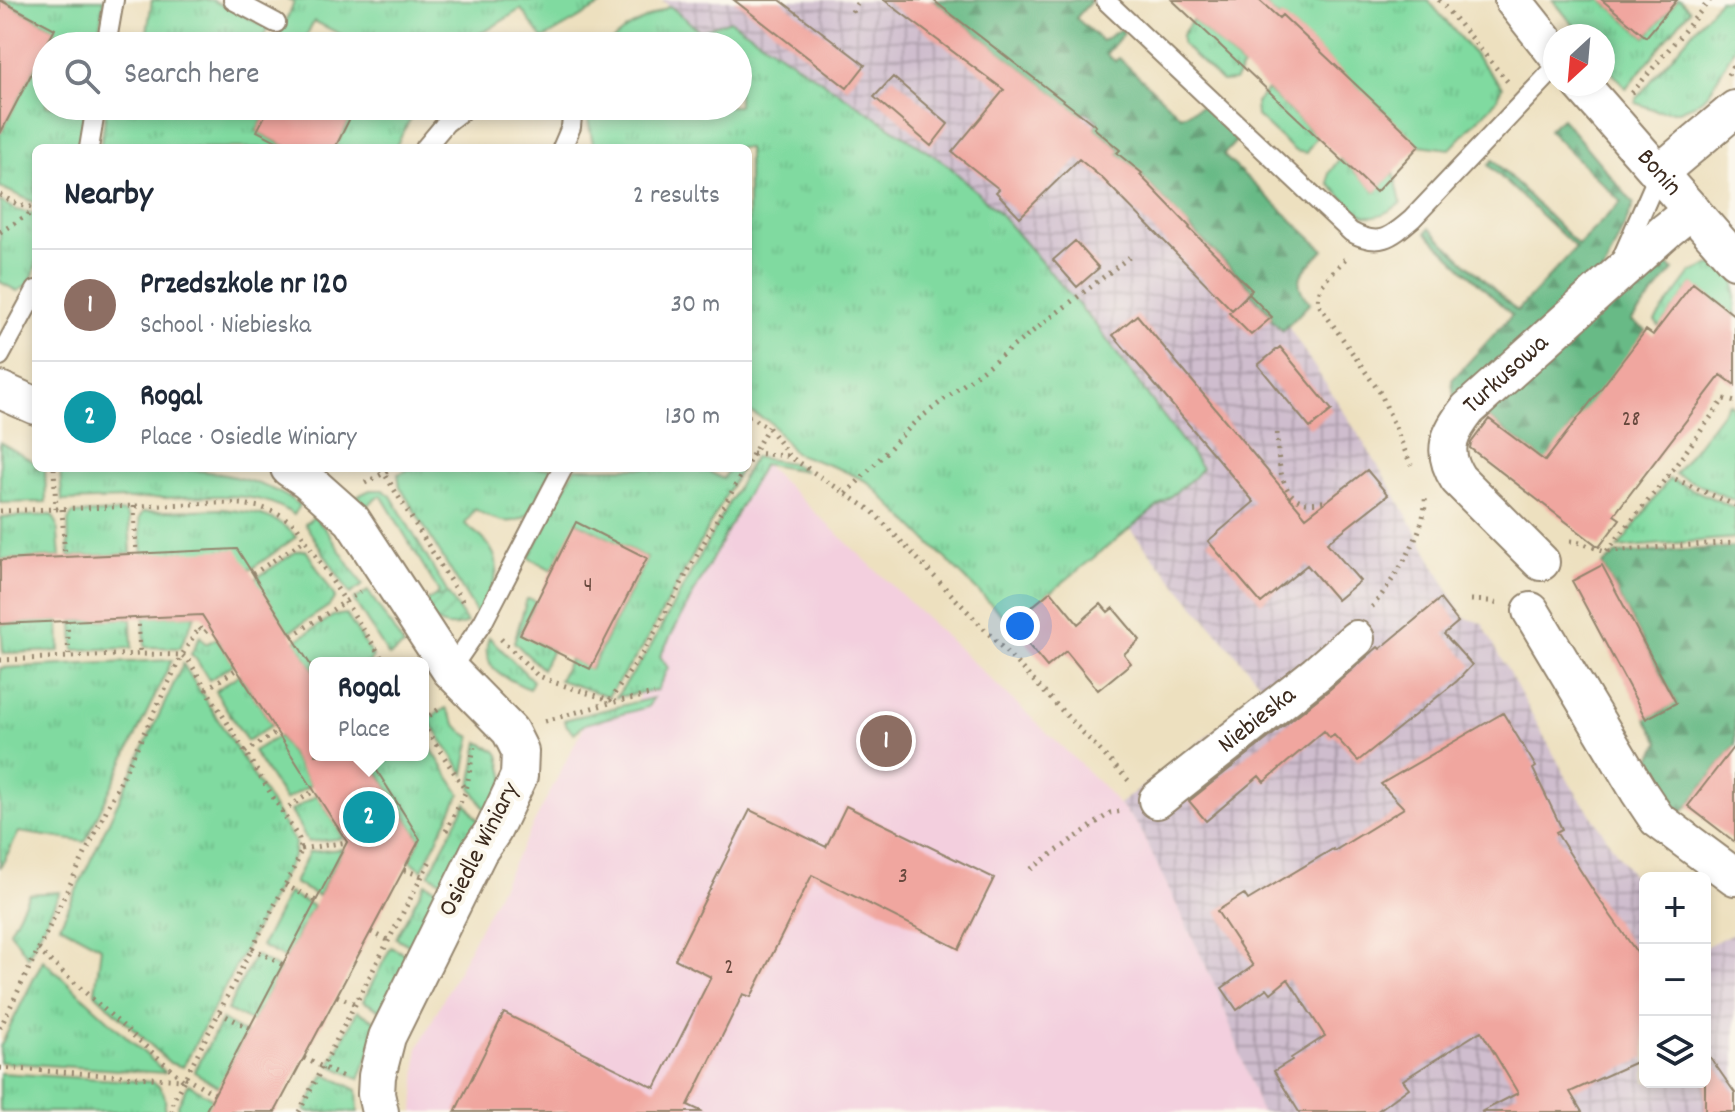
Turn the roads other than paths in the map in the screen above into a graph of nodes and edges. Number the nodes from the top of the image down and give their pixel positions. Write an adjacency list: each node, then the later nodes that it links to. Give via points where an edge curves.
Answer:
1 (114, 0): 6 (lane)
2 (233, 0): 5 (lane)
3 (1105, 0): 8 (lane, via 1356,234 1371,241 1394,235 1412,219)
4 (1513, 0): 7 (street)
5 (276, 23)
6 (108, 32)
7 (1543, 38)
8 (1543, 81)
9 (1592, 96): 17 (street, Bonin)
10 (1729, 96): 17 (street)
11 (94, 120): 14 (lane)
12 (450, 120): 15 (lane)
13 (572, 120): 16 (lane)
14 (90, 144)
15 (428, 144)
16 (564, 144)
17 (1659, 173): 18 (street, Bonin); 20 (lane)
18 (1692, 210): 19 (street, Bonin); 20 (street, Turkusowa)
19 (1729, 242)
20 (1613, 277): 27 (street, Turkusowa, via 1468,409 1450,435 1447,451 1458,479)
21 (32, 297): 22 (lane)
22 (0, 356)
23 (0, 390): 24 (street)
24 (32, 404)
25 (295, 472): 30 (street, via 352,520)
26 (561, 472): 30 (lane, via 483,622)
27 (1541, 562)
28 (1531, 611): 32 (street, via 1657,819)
29 (1362, 625): 31 (street, Niebieska, via 1316,674)
30 (450, 670): 33 (street, Osiedle Winiary, via 510,731 520,751 519,776 387,1037 377,1076)
31 (1141, 806)
32 (1735, 877)
33 (380, 1112)

